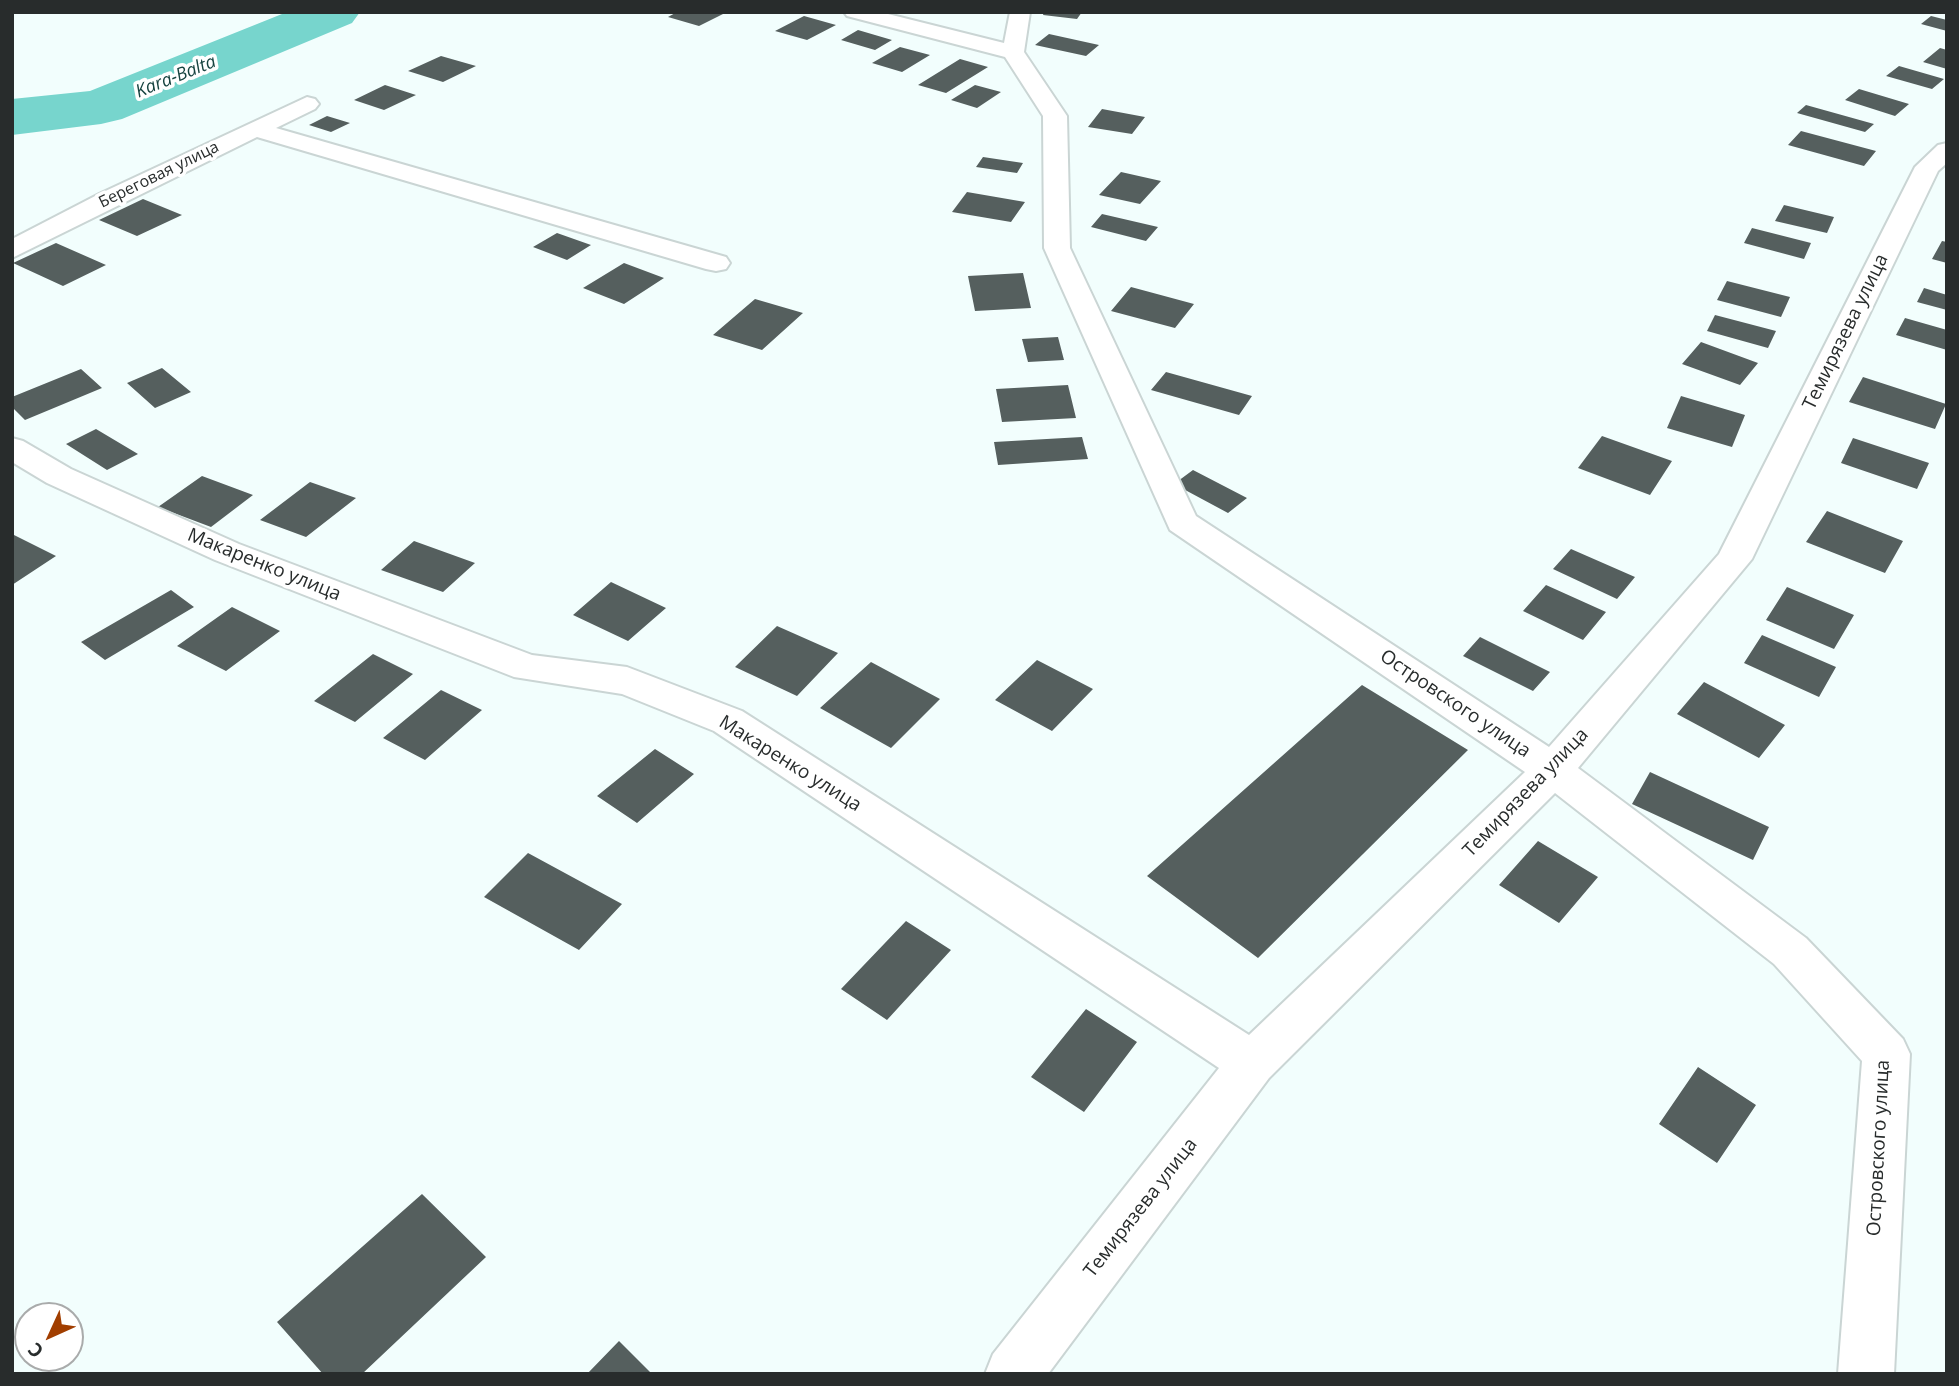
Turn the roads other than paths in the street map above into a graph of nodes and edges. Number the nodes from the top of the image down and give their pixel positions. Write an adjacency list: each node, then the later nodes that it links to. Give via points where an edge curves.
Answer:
1 (854, 12): 3 (street)
2 (1020, 12): 3 (street)
3 (1013, 52): 10 (street, Островского улица, via 1055,116 1057,248 1182,522)
4 (307, 104): 5 (street, Береговая улица)
5 (255, 129): 7 (street, Береговая улица); 8 (street)
6 (1947, 150): 10 (street, Темирязева улица, via 1927,167 1734,559)
7 (12, 250)
8 (716, 263)
9 (12, 448): 11 (street, Макаренко улица, via 58,476 228,552 527,668 627,681 728,721)
10 (1553, 770): 11 (street, Темирязева улица); 13 (street, Островского улица, via 1790,951 1886,1054)
11 (1252, 1063): 12 (street, Темирязева улица)
12 (1013, 1374)
13 (1866, 1374)

